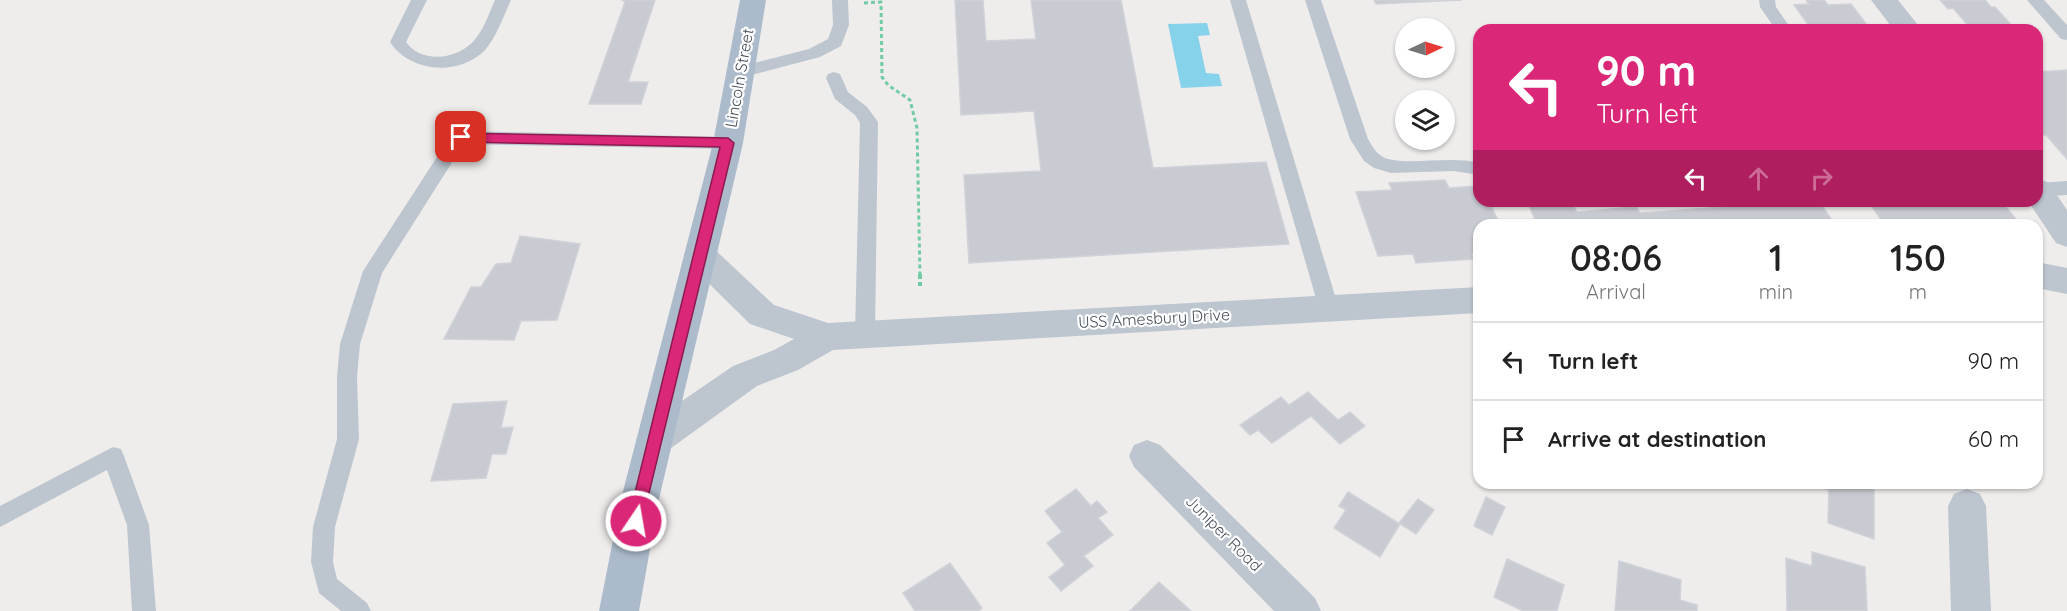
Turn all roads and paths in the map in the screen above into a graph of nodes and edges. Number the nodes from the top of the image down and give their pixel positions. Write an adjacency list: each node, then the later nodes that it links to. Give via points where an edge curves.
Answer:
1 (419, 0): 2 (lane, via 398,42 412,58 431,61 474,51)
2 (502, 0)
3 (753, 0): 14 (main road, Lincoln Street)
4 (861, 0): 25 (path, via 860,3 881,2 882,77 888,86 910,100 917,128)
5 (1238, 0): 27 (lane)
6 (1313, 0): 17 (lane, via 1366,152 1379,163 1396,167 1449,164)
7 (1767, 0): 11 (lane)
8 (1884, 0): 12 (street)
9 (2035, 0): 13 (lane)
10 (840, 3): 14 (lane, via 842,25 835,42 814,53)
11 (1780, 24)
12 (1903, 24)
13 (2067, 35)
14 (740, 72): 16 (main road, Lincoln Street)
15 (834, 78): 28 (lane, via 841,95 869,122)
16 (728, 143): 22 (main road, Lincoln Street); 35 (lane, via 461,137 454,140 373,271 350,344 348,439 324,527 322,562 327,585)
17 (1473, 168)
18 (2067, 188): 19 (lane)
19 (2043, 190)
20 (2043, 199): 21 (street)
21 (2067, 235)
22 (700, 255): 29 (street, USS Amesbury Drive, via 762,315); 30 (main road, Lincoln Street)
23 (2043, 276): 24 (street)
24 (2067, 281)
25 (920, 286)
26 (1473, 300): 27 (street, USS Amesbury Drive)
27 (1329, 309): 28 (street, USS Amesbury Drive)
28 (865, 334): 29 (street, USS Amesbury Drive)
29 (828, 337): 30 (street, USS Amesbury Drive, via 745,376)
30 (654, 440): 36 (main road, Lincoln Street)
31 (1147, 456): 37 (street, Juniper Road)
32 (1967, 506): 38 (street)
33 (0, 517): 34 (lane, via 113,456 138,525)
34 (144, 611)
35 (359, 611)
36 (619, 611)
37 (1301, 611)
38 (1971, 611)

